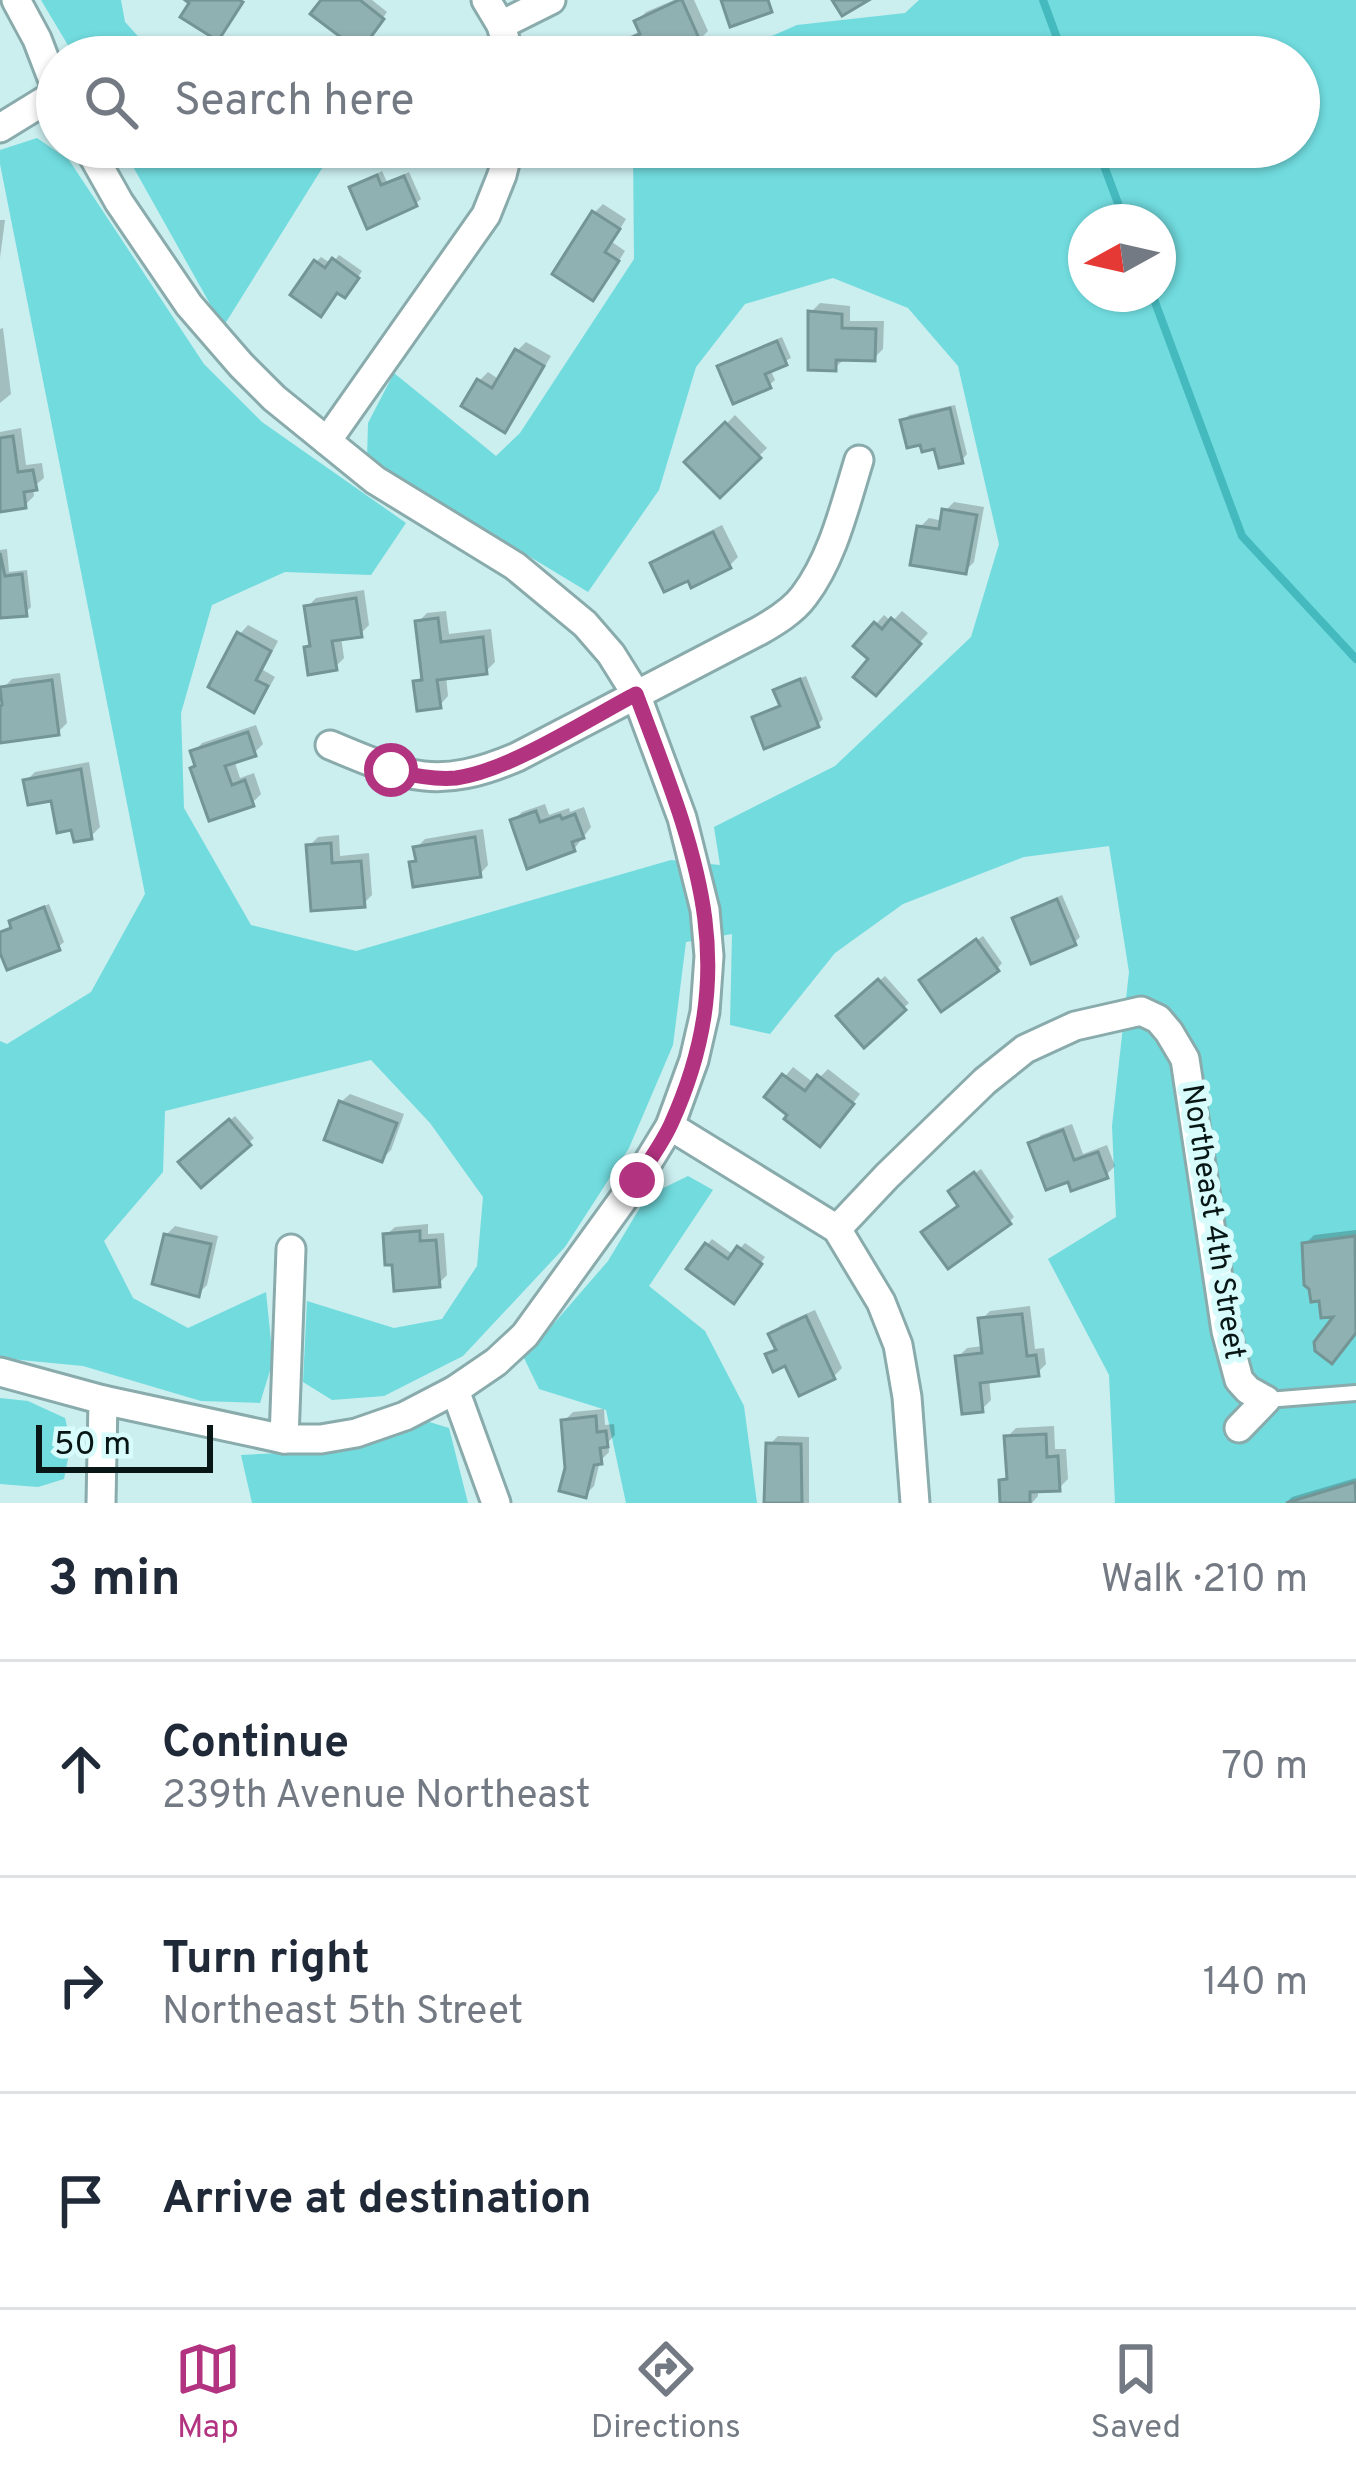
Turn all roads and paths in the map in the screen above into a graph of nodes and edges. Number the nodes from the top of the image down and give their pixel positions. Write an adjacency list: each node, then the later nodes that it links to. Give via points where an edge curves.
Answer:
1 (16, 0): 4 (street)
2 (551, 0): 3 (street)
3 (494, 12)
4 (36, 37)
5 (36, 105): 6 (street)
6 (0, 128)
7 (100, 168): 9 (street, via 189,305 274,398)
8 (504, 168): 9 (street, via 486,214)
9 (327, 441): 11 (street, via 552,595 598,639)
10 (859, 460): 11 (street, via 803,597 769,625)
11 (636, 694): 12 (street, via 517,757 456,778 391,770); 13 (street, via 706,910 705,1012)
12 (330, 745)
13 (670, 1126): 14 (street); 17 (street, via 525,1335)
14 (837, 1229): 20 (street, Northeast 4th Street, via 1025,1049 1075,1026 1141,1011 1158,1019 1185,1059 1226,1331 1239,1380); 25 (street, via 898,1345)
15 (291, 1249): 22 (street)
16 (0, 1372): 19 (street)
17 (455, 1390): 22 (street, via 356,1433); 24 (street)
18 (1356, 1393): 20 (lane)
19 (103, 1400): 22 (street); 23 (street)
20 (1266, 1400): 21 (street)
21 (1239, 1427)
22 (284, 1439)
23 (101, 1503)
24 (496, 1503)
25 (915, 1503)

